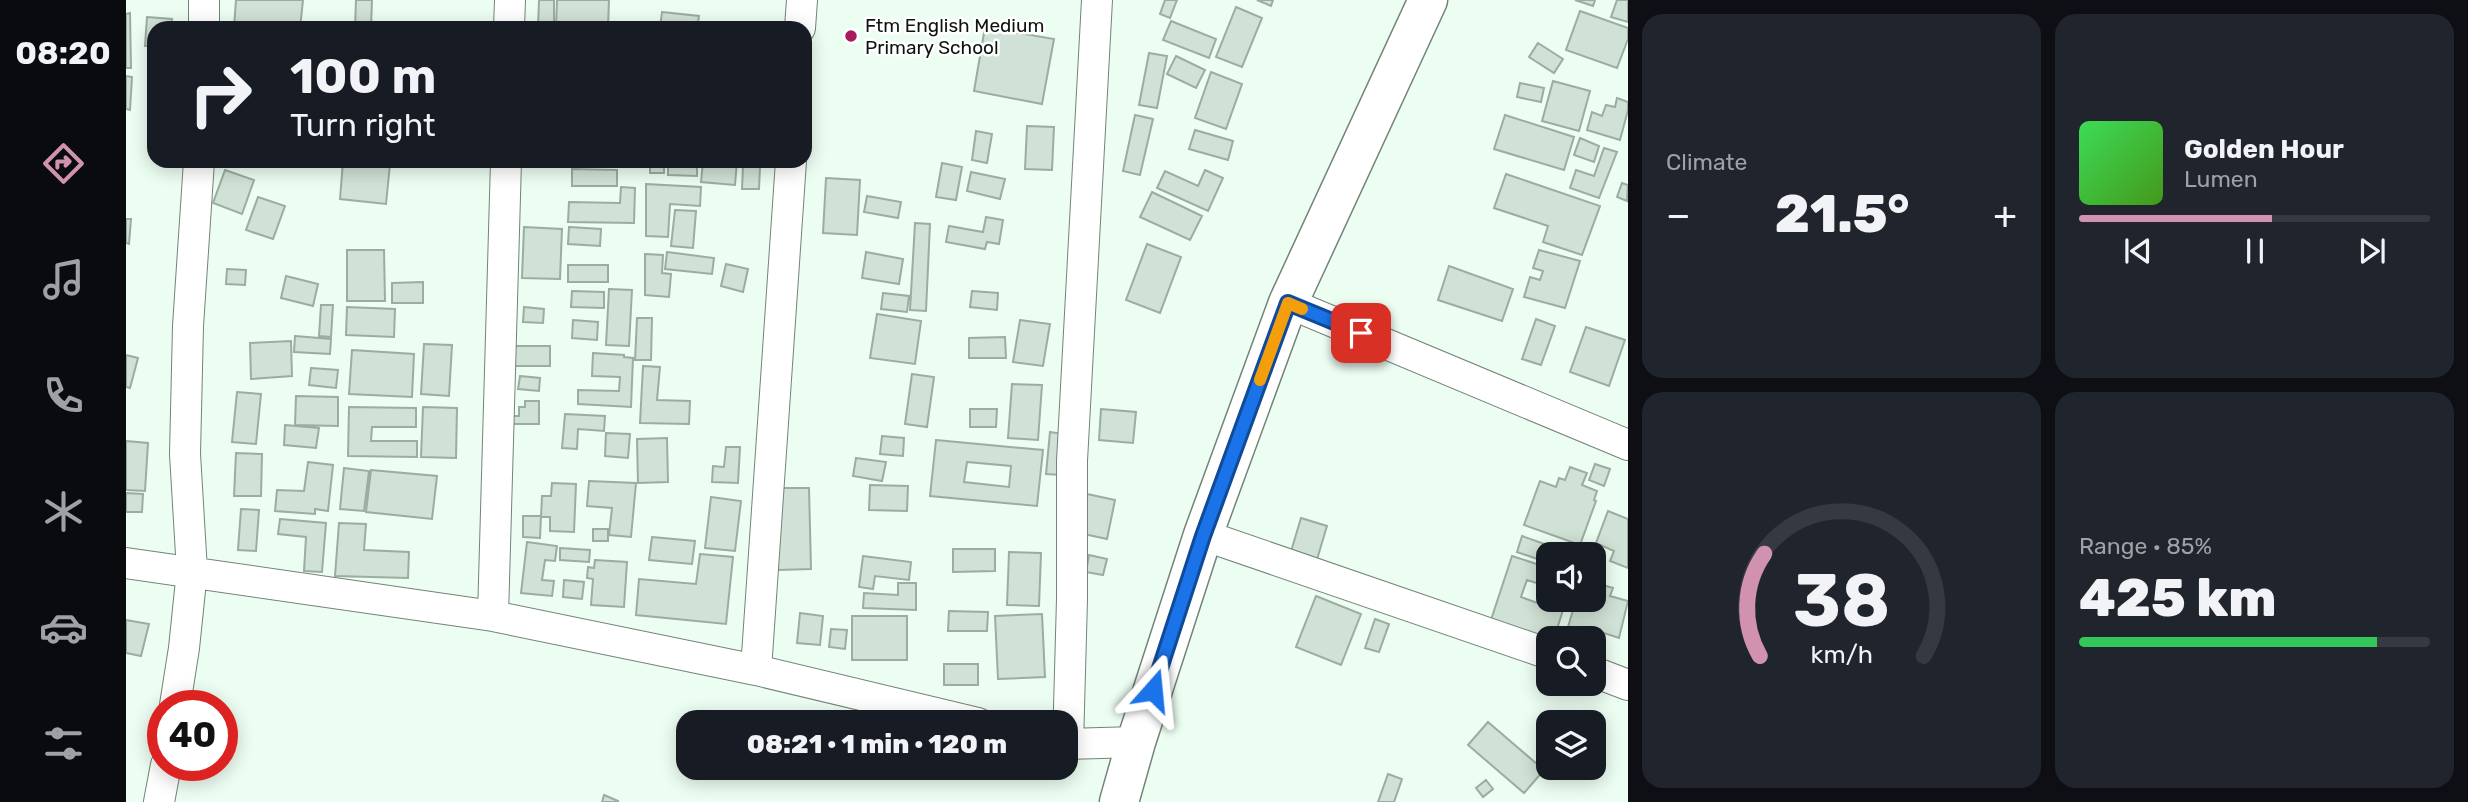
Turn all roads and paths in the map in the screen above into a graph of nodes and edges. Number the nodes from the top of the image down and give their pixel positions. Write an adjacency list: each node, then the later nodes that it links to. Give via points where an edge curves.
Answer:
1 (204, 0): 6 (street)
2 (510, 0): 7 (street)
3 (802, 0): 8 (street)
4 (1097, 0): 24 (street, via 1072,461)
5 (1428, 0): 12 (street)
6 (204, 21)
7 (509, 21)
8 (800, 21)
9 (199, 168): 16 (street, via 185,454)
10 (506, 168): 17 (street)
11 (791, 168): 19 (street)
12 (1288, 303): 13 (street); 14 (street)
13 (1628, 445)
14 (1203, 536): 18 (street); 25 (street)
15 (126, 563): 16 (street)
16 (192, 571): 17 (street); 22 (street)
17 (493, 616): 19 (street)
18 (1536, 650)
19 (756, 670): 23 (street)
20 (1606, 677): 21 (street)
21 (1628, 685)
22 (177, 690)
23 (924, 710)
24 (1068, 710)
25 (1136, 742): 26 (street); 29 (street)
26 (1078, 744)
27 (163, 781): 28 (street)
28 (159, 802)
29 (1119, 802)

